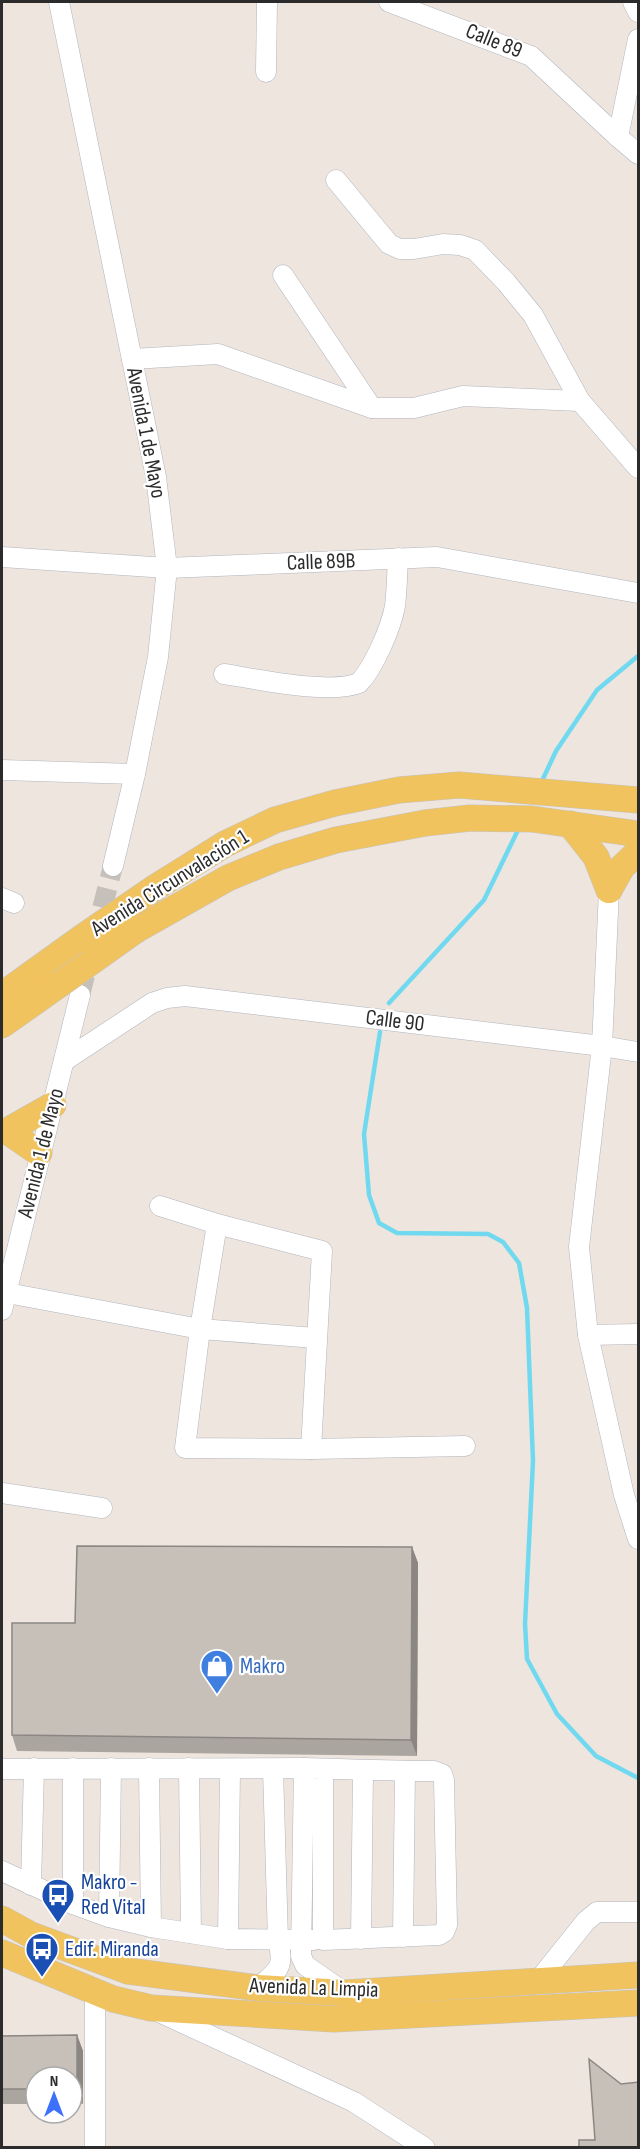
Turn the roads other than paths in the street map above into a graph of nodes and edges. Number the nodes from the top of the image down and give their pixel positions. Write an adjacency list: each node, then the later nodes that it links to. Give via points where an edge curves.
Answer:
1 (58, 2): 12 (street, Avenida 1 de Mayo)
2 (267, 2): 7 (street)
3 (389, 2): 8 (street, Calle 89, via 531,56)
4 (633, 2): 5 (street)
5 (639, 12)
6 (639, 39): 8 (street)
7 (266, 72)
8 (618, 137): 9 (street, Calle 89)
9 (639, 154)
10 (336, 180): 13 (street, via 389,244 400,249 443,244 475,250 532,315)
11 (283, 275): 14 (street)
12 (132, 359): 14 (street, via 218,354); 18 (street, Avenida 1 de Mayo, via 156,477)
13 (580, 401): 14 (street, via 463,396 414,408); 15 (street)
14 (372, 408)
15 (639, 468)
16 (2, 557): 18 (street, Calle 89B)
17 (398, 558): 18 (street, Calle 89B); 19 (street, Calle 89B, via 437,557); 20 (street, via 390,622 359,683 344,687 283,684)
18 (166, 568): 22 (street, Avenida 1 de Mayo, via 158,657)
19 (639, 593)
20 (224, 674)
21 (2, 770): 22 (street)
22 (135, 774): 27 (street, Avenida 1 de Mayo)
23 (639, 800): 30 (main road, Avenida Circunvalación 1, bridge, via 459,785 399,790 276,820 225,844 156,887)
24 (570, 824): 25 (main road, Avenida Circunvalación 1); 28 (main road, via 596,857); 29 (main road, Avenida Circunvalación 1, bridge, via 470,818 425,823 336,840 279,857 228,878 136,930)
25 (632, 832)
26 (639, 852): 28 (main road, via 622,867)
27 (113, 866)
28 (609, 890): 32 (street)
29 (70, 990): 31 (main road, Avenida Circunvalación 1); 34 (street, Avenida 1 de Mayo)
30 (2, 995)
31 (2, 1025)
32 (602, 1046): 33 (street, Calle 90); 34 (street, Calle 90, via 185,996 152,1003); 43 (street, via 579,1246)
33 (639, 1052)
34 (64, 1061): 35 (street, Avenida 1 de Mayo)
35 (53, 1105): 36 (main road); 37 (street, Avenida 1 de Mayo)
36 (4, 1131): 37 (main road)
37 (39, 1153): 40 (street, Avenida 1 de Mayo)
38 (160, 1206): 39 (street)
39 (217, 1224): 41 (street); 44 (street, via 322,1251)
40 (3, 1299): 41 (street)
41 (200, 1329): 44 (street); 46 (street, via 184,1448)
42 (639, 1334): 43 (street)
43 (588, 1335): 49 (street, via 624,1495)
44 (316, 1338): 46 (street)
45 (465, 1446): 46 (street)
46 (311, 1449)
47 (2, 1493): 48 (street)
48 (102, 1508)
49 (639, 1539)
50 (34, 1768): 51 (street); 58 (street); 62 (street)
51 (73, 1768): 52 (street); 63 (street)
52 (111, 1768): 53 (street); 65 (street)
53 (149, 1768): 54 (street); 67 (street)
54 (189, 1768): 55 (street); 68 (street)
55 (230, 1768): 56 (street); 70 (street)
56 (273, 1768): 57 (street); 72 (street)
57 (314, 1768): 59 (street); 73 (street); 74 (street)
58 (2, 1769)
59 (363, 1771): 60 (street); 71 (street)
60 (405, 1771): 69 (street); 69 (street, via 434,1771 444,1780 447,1925 439,1935)
61 (2, 1871): 62 (street)
62 (31, 1884): 63 (street)
63 (73, 1904): 65 (street)
64 (639, 1912): 77 (street, via 597,1912)
65 (109, 1917): 67 (street)
66 (2, 1919): 78 (main road, Avenida La Limpia, via 31,1935 128,1971)
67 (151, 1927): 68 (street)
68 (191, 1933): 70 (street)
69 (403, 1937): 71 (street)
70 (228, 1939): 72 (street)
71 (361, 1939): 74 (street)
72 (278, 1940): 73 (street); 78 (street, via 280,1967)
73 (300, 1940): 74 (street); 80 (street, via 300,1956 305,1965)
74 (323, 1940)
75 (2, 1953): 79 (main road, Avenida La Limpia)
76 (639, 1975): 77 (main road, Avenida La Limpia)
77 (538, 1981): 80 (main road, Avenida La Limpia)
78 (258, 1988): 80 (main road, Avenida La Limpia)
79 (95, 1992): 82 (main road, Avenida La Limpia); 83 (street)
80 (345, 1993)
81 (639, 2003): 82 (main road, Avenida La Limpia, via 334,2019)
82 (151, 2008): 84 (street, via 354,2102)
83 (95, 2148)
84 (425, 2148)

